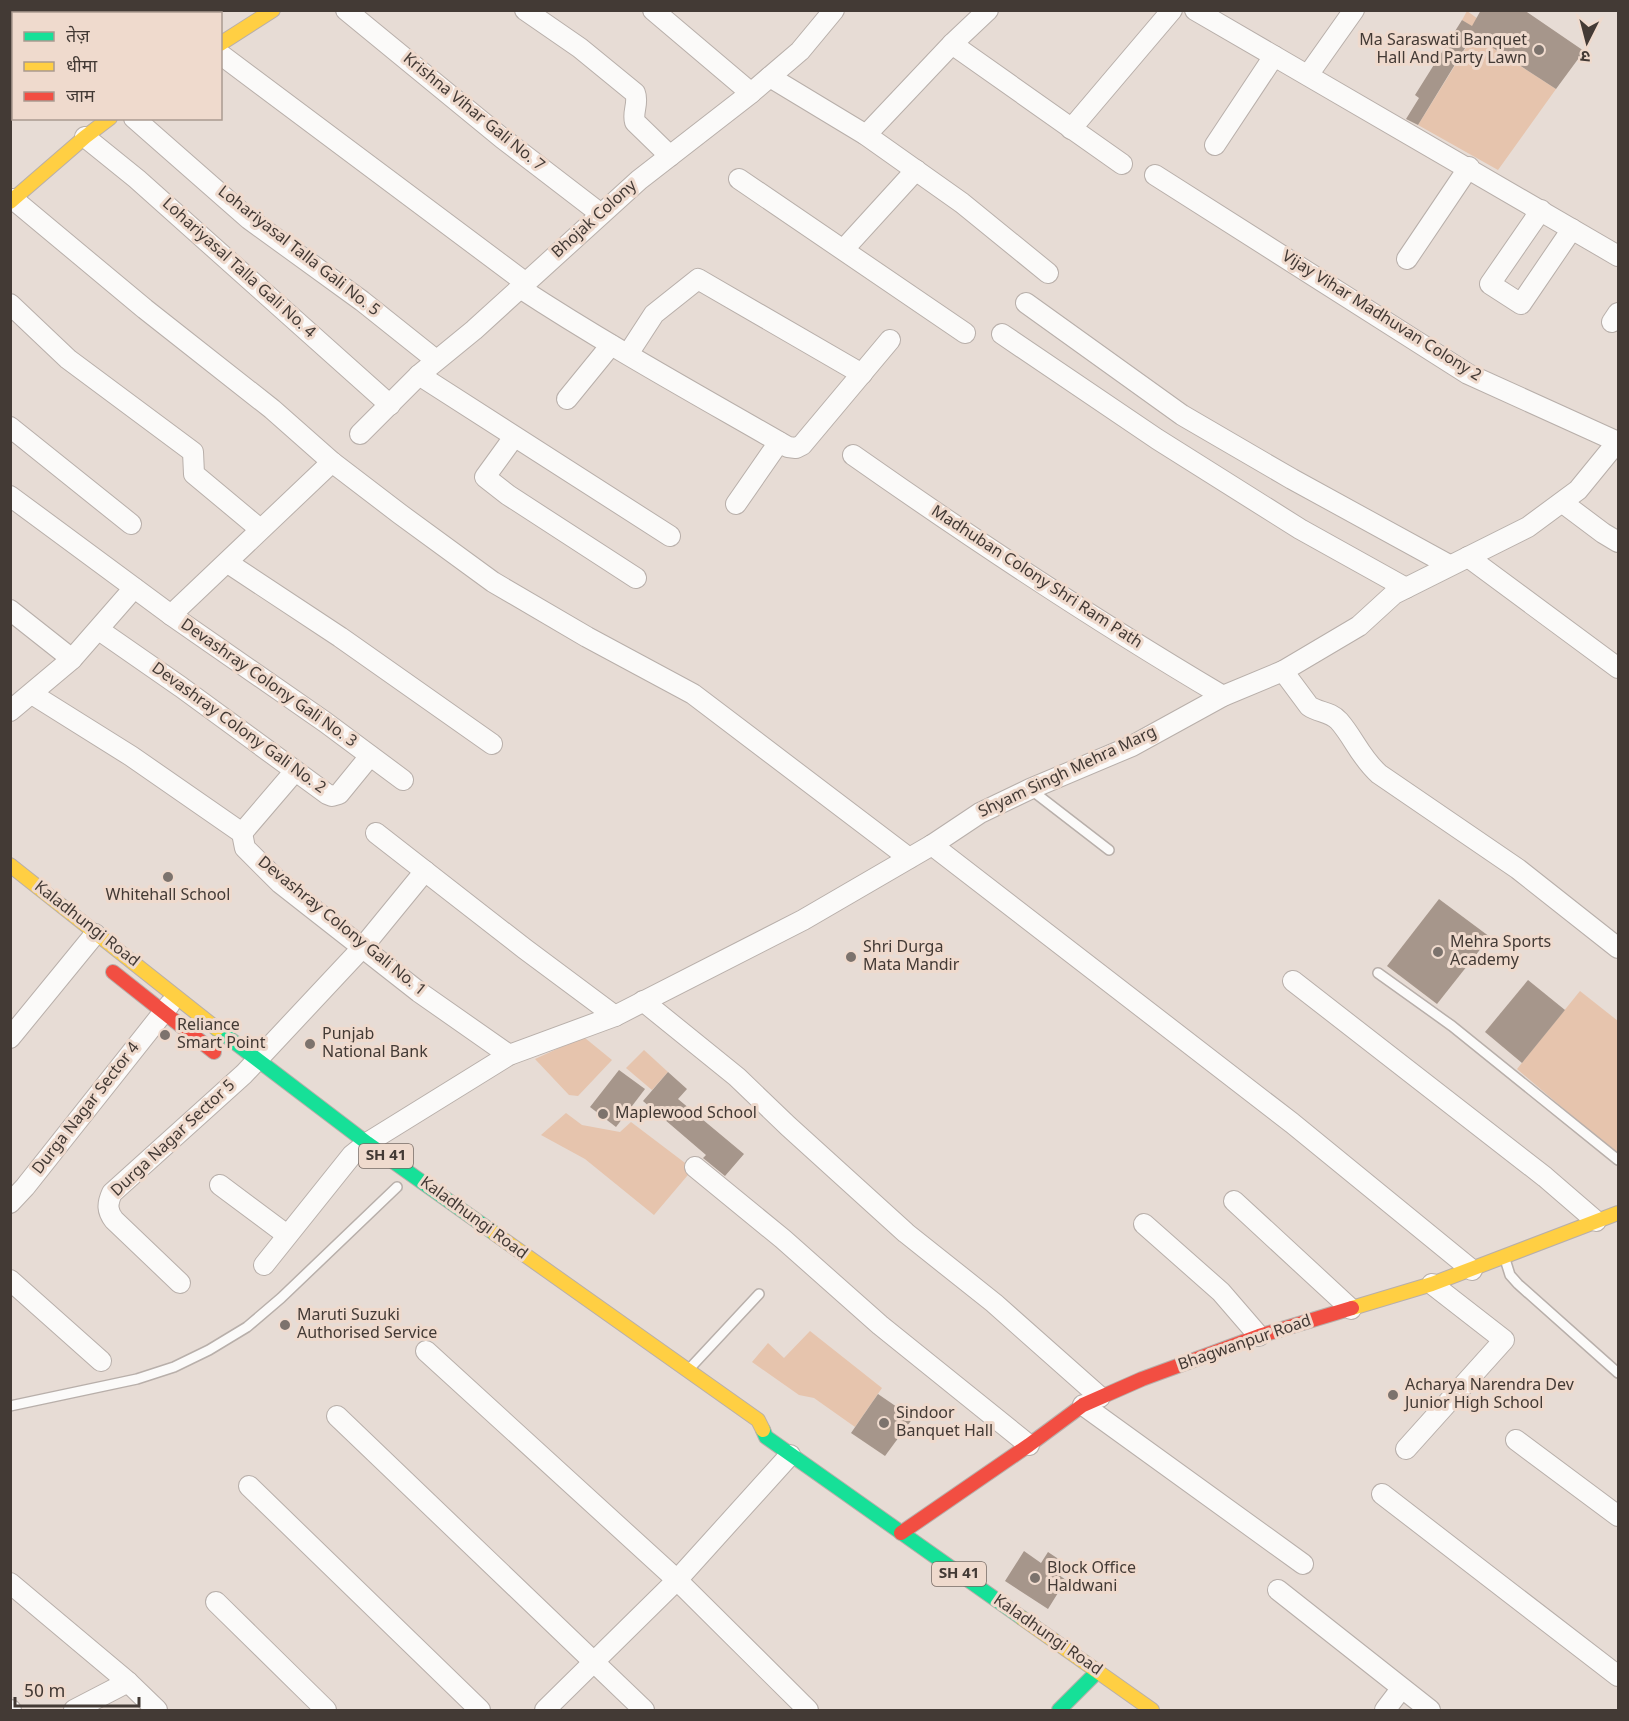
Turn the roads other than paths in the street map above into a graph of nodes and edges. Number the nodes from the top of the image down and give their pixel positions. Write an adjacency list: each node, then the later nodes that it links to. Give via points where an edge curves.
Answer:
1 (273, 10): 10 (main road)
2 (346, 10): 31 (street, Krishna Vihar Gali No. 7)
3 (525, 10): 23 (street, via 635,93 636,122)
4 (653, 10): 16 (street)
5 (834, 10): 15 (street, Bhojak Colony, via 800,51)
6 (988, 10): 11 (street)
7 (1172, 10): 19 (street)
8 (1195, 10): 13 (street)
9 (1354, 10): 14 (street)
10 (222, 43)
11 (952, 44): 19 (street); 20 (street)
12 (222, 56): 37 (street)
13 (1274, 56): 14 (street); 22 (street)
14 (1308, 75): 25 (street)
15 (770, 77): 16 (street, Bhojak Colony); 20 (street)
16 (751, 93): 23 (street, Bhojak Colony)
17 (107, 120): 21 (main road)
18 (136, 120): 44 (street, Lohariyasal Talla Gali No. 5, via 249,219)
19 (1071, 129): 24 (street)
20 (866, 135): 26 (street)
21 (85, 136): 29 (main road); 48 (street, Lohariyasal Talla Gali No. 4)
22 (1215, 145)
23 (670, 156): 31 (street, Bhojak Colony)
24 (1122, 164)
25 (1468, 167): 30 (street); 35 (street)
26 (916, 170): 33 (street); 36 (street)
27 (1155, 175): 53 (street, Vijay Vihar Madhuvan Colony 2, via 1468,374)
28 (739, 179): 33 (street)
29 (12, 200): 55 (street)
30 (1541, 210): 32 (street); 32 (street, via 1490,284 1521,304)
31 (601, 214): 37 (street, Bhojak Colony)
32 (1572, 229): 34 (street)
33 (844, 249): 40 (street)
34 (1618, 256)
35 (1407, 259)
36 (1048, 273)
37 (523, 286): 43 (street); 44 (street, Bhojak Colony)
38 (1026, 303): 65 (street, via 1182,415)
39 (10, 304): 60 (street, via 68,359 193,452 194,474)
40 (965, 333)
41 (1002, 334): 68 (street, via 1166,446 1300,529)
42 (890, 340): 45 (street)
43 (620, 350): 45 (street, via 654,314 698,279); 47 (street); 52 (street)
44 (436, 360): 46 (street, Bhojak Colony)
45 (862, 374): 52 (street, via 802,445 788,447)
46 (418, 375): 48 (street, Bhojak Colony); 51 (street)
47 (567, 399)
48 (390, 405): 50 (street, Bhojak Colony)
49 (10, 427): 59 (street)
50 (360, 434)
51 (514, 437): 61 (street); 66 (street, via 485,477)
52 (779, 441): 58 (street)
53 (1618, 441): 57 (street, Shyam Singh Mehra Marg, via 1578,490)
54 (853, 455): 76 (street, Madhuban Colony Shri Ram Path, via 1129,640)
55 (332, 462): 60 (street); 87 (street, via 494,582 693,694)
56 (10, 496): 67 (street)
57 (1563, 502): 62 (street); 63 (street, Shyam Singh Mehra Marg, via 1528,527)
58 (736, 504)
59 (131, 524)
60 (260, 529): 64 (street)
61 (670, 536)
62 (1618, 542)
63 (1468, 557): 65 (street, Shyam Singh Mehra Marg); 73 (street)
64 (228, 562): 70 (street); 78 (street)
65 (1449, 565): 68 (street, Shyam Singh Mehra Marg)
66 (636, 578)
67 (134, 588): 70 (street, Devashray Colony Gali No. 3); 71 (street)
68 (1406, 588): 74 (street, Shyam Singh Mehra Marg, via 1359,626)
69 (10, 610): 72 (street)
70 (171, 615): 79 (street, Devashray Colony Gali No. 3)
71 (99, 630): 72 (street); 80 (street, Devashray Colony Gali No. 2)
72 (72, 659): 75 (street)
73 (1618, 668)
74 (1283, 671): 76 (street, Shyam Singh Mehra Marg); 92 (street, via 1309,706 1329,713 1339,722 1379,774 1518,869)
75 (32, 694): 77 (street); 83 (street, Devashray Colony Gali No. 1)
76 (1223, 696): 82 (street, Shyam Singh Mehra Marg, via 1132,746)
77 (10, 711)
78 (492, 744)
79 (370, 756): 80 (street, Devashray Colony Gali No. 2, via 339,794 332,796); 81 (street, Devashray Colony Gali No. 3)
80 (295, 771): 83 (street)
81 (403, 780)
82 (1030, 789): 85 (street, Shyam Singh Mehra Marg, via 980,813); 86 (lane)
83 (242, 833): 91 (street, Devashray Colony Gali No. 1, via 245,848 280,883)
84 (376, 833): 89 (street)
85 (932, 845): 87 (street, Shyam Singh Mehra Marg); 115 (street, via 1283,1116)
86 (1109, 850)
87 (909, 858): 96 (street, Shyam Singh Mehra Marg, via 803,920)
88 (11, 865): 90 (main road, Kaladhungi Road / SH 41)
89 (425, 871): 91 (street); 98 (street)
90 (89, 948): 95 (main road, Kaladhungi Road / SH 41); 97 (main road, Kaladhungi Road / SH 41); 99 (street)
91 (362, 948): 100 (street, Devashray Colony Gali No. 1); 101 (street)
92 (1618, 948)
93 (1378, 973): 103 (lane, via 1452,1026)
94 (1293, 981): 110 (street)
95 (176, 996): 97 (street, Durga Nagar Sector 4); 101 (main road, Kaladhungi Road / SH 41)
96 (643, 1002): 98 (street, Shyam Singh Mehra Marg); 126 (street, via 737,1077 906,1233 994,1304)
97 (163, 1013): 101 (main road, Kaladhungi Road / SH 41); 108 (street, Durga Nagar Sector 4, via 26,1188)
98 (615, 1016): 100 (street, Shyam Singh Mehra Marg)
99 (10, 1038)
100 (509, 1055): 102 (street, Shyam Singh Mehra Marg)
101 (243, 1069): 102 (main road, Kaladhungi Road / SH 41); 117 (street, Durga Nagar Sector 5, via 112,1193 108,1202 108,1213 114,1220)
102 (356, 1152): 112 (street, Shyam Singh Mehra Marg); 124 (main road, Kaladhungi Road / SH 41)
103 (1618, 1160)
104 (695, 1167): 132 (street, via 880,1325)
105 (220, 1185): 112 (street)
106 (397, 1187): 127 (lane, via 281,1298 247,1327 209,1350 137,1379)
107 (1234, 1201): 120 (street)
108 (10, 1203)
109 (1618, 1214): 110 (main road, Bhagwanpur Road)
110 (1596, 1221): 113 (main road, Bhagwanpur Road)
111 (1144, 1224): 121 (street, via 1221,1292)
112 (287, 1235): 114 (street, Shyam Singh Mehra Marg)
113 (1505, 1258): 115 (main road, Bhagwanpur Road); 125 (lane, via 1510,1275 1518,1284)
114 (264, 1265)
115 (1472, 1270): 118 (main road, Bhagwanpur Road)
116 (10, 1280): 123 (street)
117 (180, 1283)
118 (1432, 1284): 120 (main road, Bhagwanpur Road); 133 (street, via 1504,1340)
119 (759, 1294): 124 (lane)
120 (1351, 1309): 121 (main road, Bhagwanpur Road)
121 (1259, 1336): 126 (main road, Bhagwanpur Road)
122 (426, 1351): 140 (street)
123 (101, 1361)
124 (687, 1371): 130 (main road, Kaladhungi Road / SH 41, via 758,1420)
125 (1618, 1373)
126 (1091, 1401): 132 (main road, Bhagwanpur Road); 139 (street)
127 (10, 1406)
128 (337, 1416): 144 (street)
129 (748, 1435): 130 (main road)
130 (766, 1437): 134 (main road, Kaladhungi Road / SH 41)
131 (1516, 1440): 137 (street)
132 (1029, 1445): 138 (main road, Bhagwanpur Road)
133 (1406, 1449)
134 (790, 1455): 138 (main road, Kaladhungi Road / SH 41); 140 (street)
135 (249, 1486): 152 (street)
136 (1382, 1494): 146 (street)
137 (1618, 1516)
138 (901, 1533): 145 (main road, Kaladhungi Road / SH 41)
139 (1303, 1564)
140 (676, 1580): 144 (street); 155 (street)
141 (10, 1583): 147 (street)
142 (1278, 1590): 148 (street)
143 (216, 1602): 151 (street)
144 (594, 1663): 153 (street); 154 (street)
145 (1097, 1672): 156 (main road); 157 (main road, Kaladhungi Road / SH 41)
146 (1618, 1676)
147 (128, 1682): 149 (street); 150 (street)
148 (1401, 1689): 158 (street); 159 (street)
149 (74, 1710)
150 (157, 1710)
151 (326, 1710)
152 (480, 1710)
153 (545, 1710)
154 (644, 1710)
155 (808, 1710)
156 (1059, 1710)
157 (1152, 1710)
158 (1385, 1710)
159 (1430, 1710)

